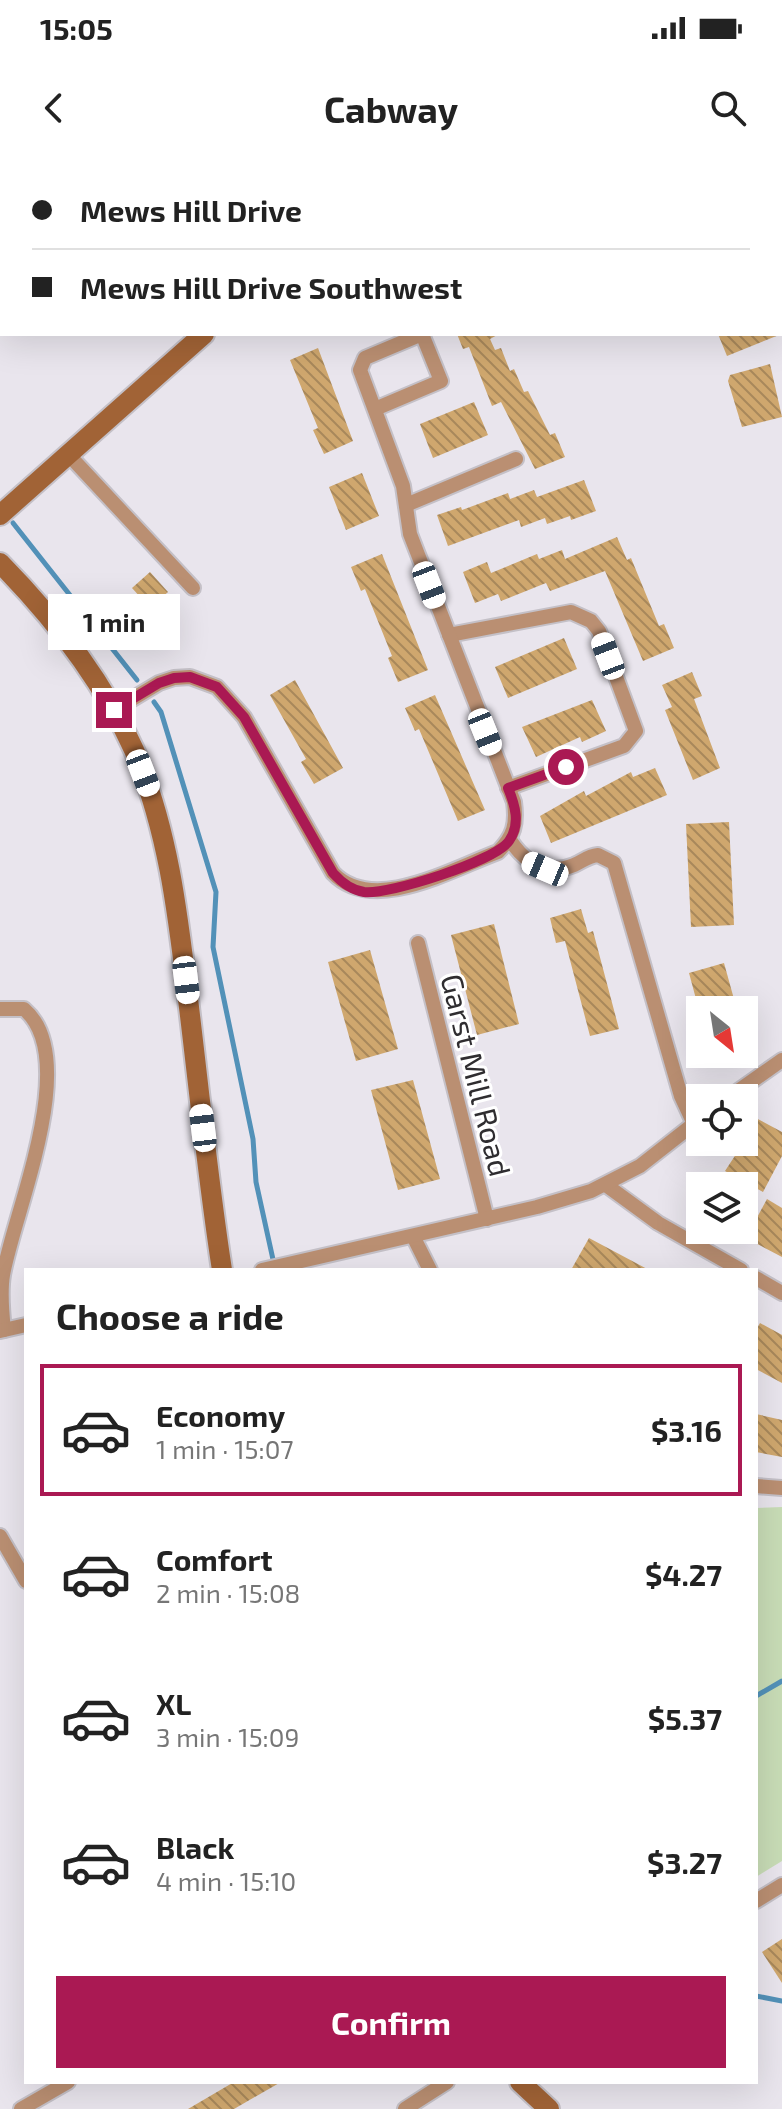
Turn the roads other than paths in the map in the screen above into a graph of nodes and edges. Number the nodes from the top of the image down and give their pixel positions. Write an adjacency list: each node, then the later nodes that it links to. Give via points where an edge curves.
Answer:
1 (202, 336): 5 (street)
2 (418, 336): 4 (street, via 361,363)
3 (423, 336): 4 (street, via 441,381)
4 (375, 409): 7 (street)
5 (67, 453): 8 (street); 10 (street)
6 (516, 459): 7 (street)
7 (406, 505): 11 (street, via 410,534)
8 (0, 515)
9 (0, 563): 12 (street, via 65,635)
10 (193, 588)
11 (449, 635): 13 (street); 13 (street, via 571,612 599,631 636,731 632,740)
12 (114, 710): 14 (street, via 174,678 190,677 217,687 244,717 333,873 355,890 400,888 498,852); 24 (street, via 151,794 167,858)
13 (508, 788): 14 (street, via 516,818)
14 (510, 840): 19 (street, Garst Mill Road, via 529,862 545,869 565,868 598,855 614,863)
15 (418, 943): 22 (street, Garst Mill Road)
16 (0, 1009): 31 (street, via 24,1009 41,1029 46,1088 43,1122 2,1278)
17 (782, 1060): 18 (street)
18 (748, 1084)
19 (686, 1104)
20 (686, 1130): 21 (street, Garst Mill Road)
21 (606, 1185): 22 (street, Garst Mill Road); 27 (street, via 658,1223)
22 (487, 1219): 23 (street, Garst Mill Road)
23 (413, 1236): 25 (street, Garst Mill Road); 26 (street)
24 (222, 1268)
25 (271, 1268)
26 (429, 1268)
27 (737, 1268)
28 (758, 1279): 29 (street)
29 (782, 1293)
30 (24, 1325): 31 (street)
31 (2, 1330)
32 (758, 1486): 33 (street)
33 (782, 1488)
34 (0, 1536): 35 (street)
35 (24, 1578)
36 (782, 1885): 37 (street)
37 (758, 1900)
38 (65, 2084): 41 (street)
39 (444, 2084): 42 (street)
40 (522, 2084): 43 (street)
41 (21, 2109)
42 (405, 2109)
43 (549, 2109)

